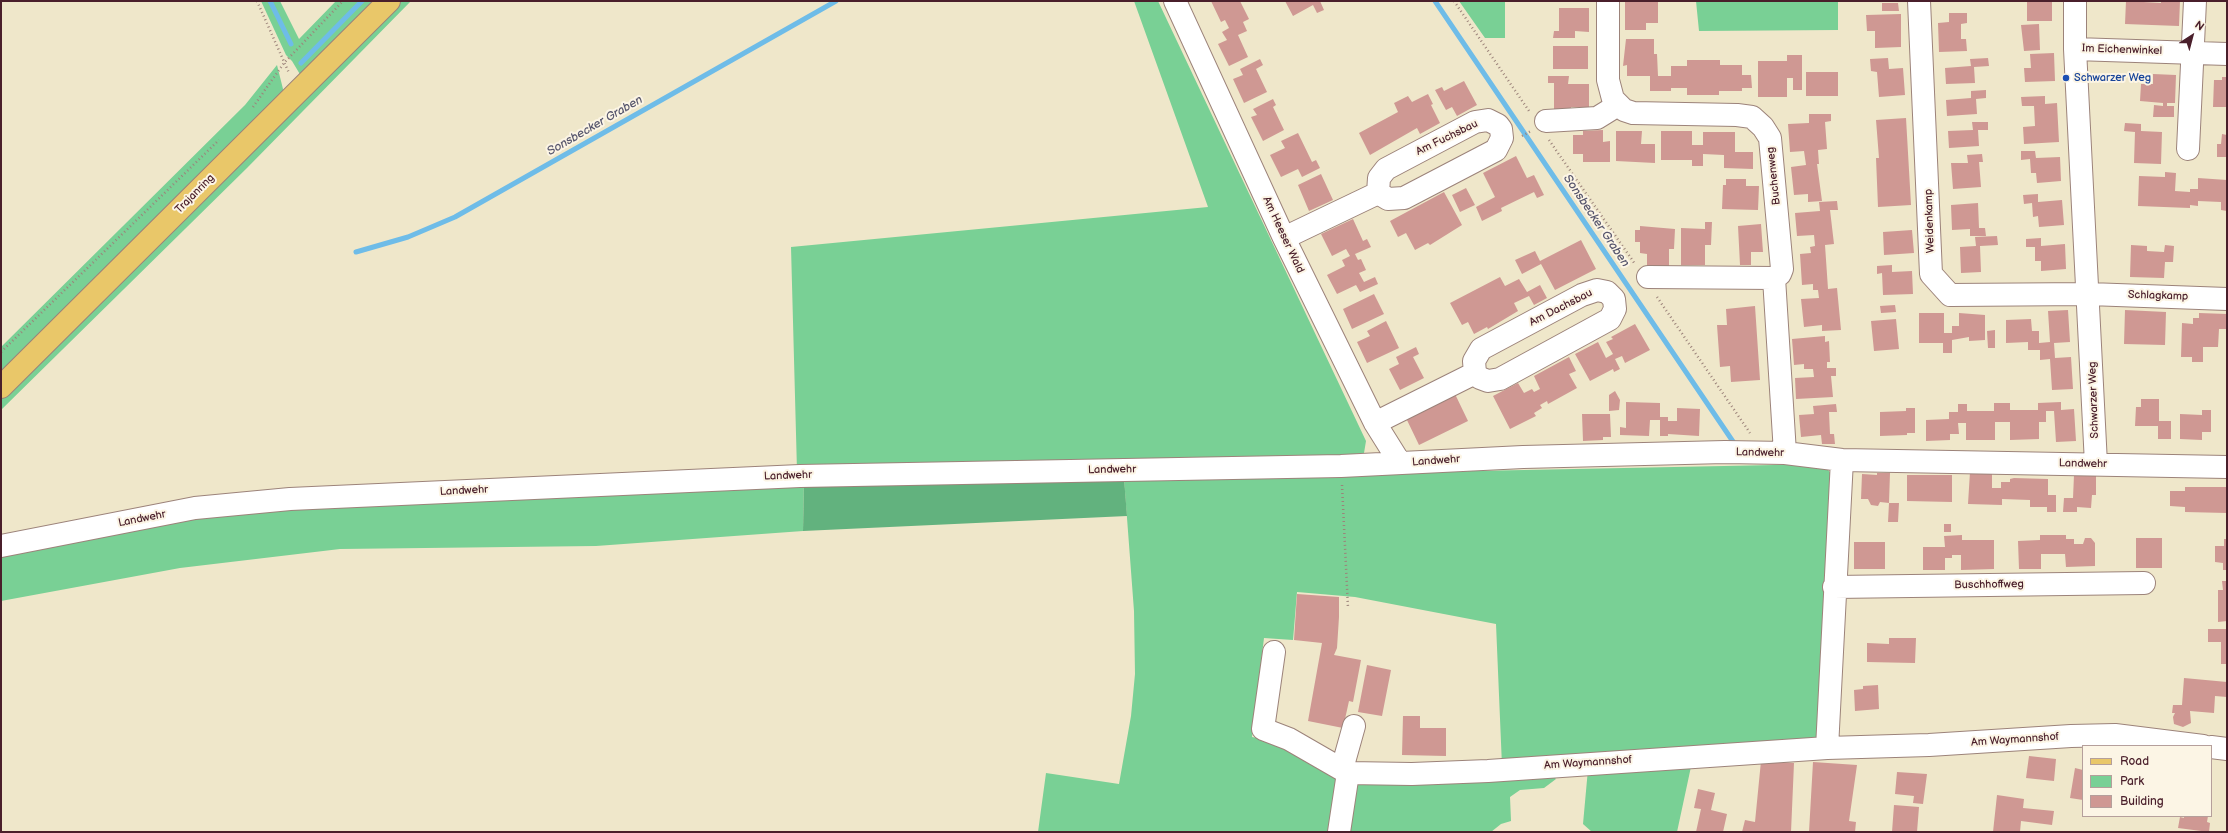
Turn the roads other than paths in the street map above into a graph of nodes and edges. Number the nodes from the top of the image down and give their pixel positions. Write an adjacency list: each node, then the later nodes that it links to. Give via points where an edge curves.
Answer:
1 (389, 1): 20 (main road, Trajanring)
2 (1608, 1): 10 (street, via 1609,91)
3 (1919, 1): 17 (street, Weidenkamp, via 1931,274 1950,295)
4 (2075, 1): 7 (street, Schwarzer Weg)
5 (2195, 1): 8 (street)
6 (1178, 2): 14 (street, Am Heeser Wald)
7 (2075, 48): 8 (street, Im Eichenwinkel); 17 (street, Schwarzer Weg)
8 (2194, 53): 9 (street, Im Eichenwinkel); 12 (street)
9 (2227, 54)
10 (1618, 105): 11 (street, via 1597,118); 15 (street, Buchenweg, via 1633,113 1752,117 1763,127 1770,138 1773,160 1782,269)
11 (1539, 126)
12 (2188, 149)
13 (1378, 193): 13 (street, Am Fuchsbau, via 1388,199 1404,198 1496,150 1502,138 1501,129 1493,122 1483,120 1455,133 1386,169 1379,178); 14 (street)
14 (1284, 238): 21 (street, Am Heeser Wald)
15 (1774, 278): 16 (street); 22 (street, Buchenweg)
16 (1647, 281)
17 (2089, 294): 18 (street, Schlagkamp); 25 (street, Schwarzer Weg)
18 (2227, 299)
19 (1475, 373): 19 (street, Am Dachsbau, via 1488,381 1500,380 1610,319 1615,309 1614,298 1607,292 1597,290 1481,349 1474,361); 21 (street)
20 (1, 387)
21 (1375, 423): 24 (street, Am Heeser Wald)
22 (1775, 453): 23 (street, Landwehr); 24 (street, Landwehr, via 1523,457)
23 (1842, 460): 25 (street, Landwehr); 29 (street)
24 (1400, 463): 27 (street, Landwehr, via 800,476 290,499 195,508)
25 (2096, 464): 26 (street, Landwehr)
26 (2227, 467)
27 (1, 546)
28 (2144, 583): 29 (street, Buschhoffweg)
29 (1834, 588): 34 (street)
30 (1274, 652): 36 (street, via 1263,729 1289,739)
31 (1354, 726): 36 (street)
32 (2195, 745): 34 (street, Am Waymannshof, via 2115,735)
33 (2212, 747): 35 (street)
34 (1827, 748): 36 (street, Am Waymannshof, via 1488,771 1412,774)
35 (2227, 749)
36 (1345, 771): 37 (street)
37 (1339, 832)

